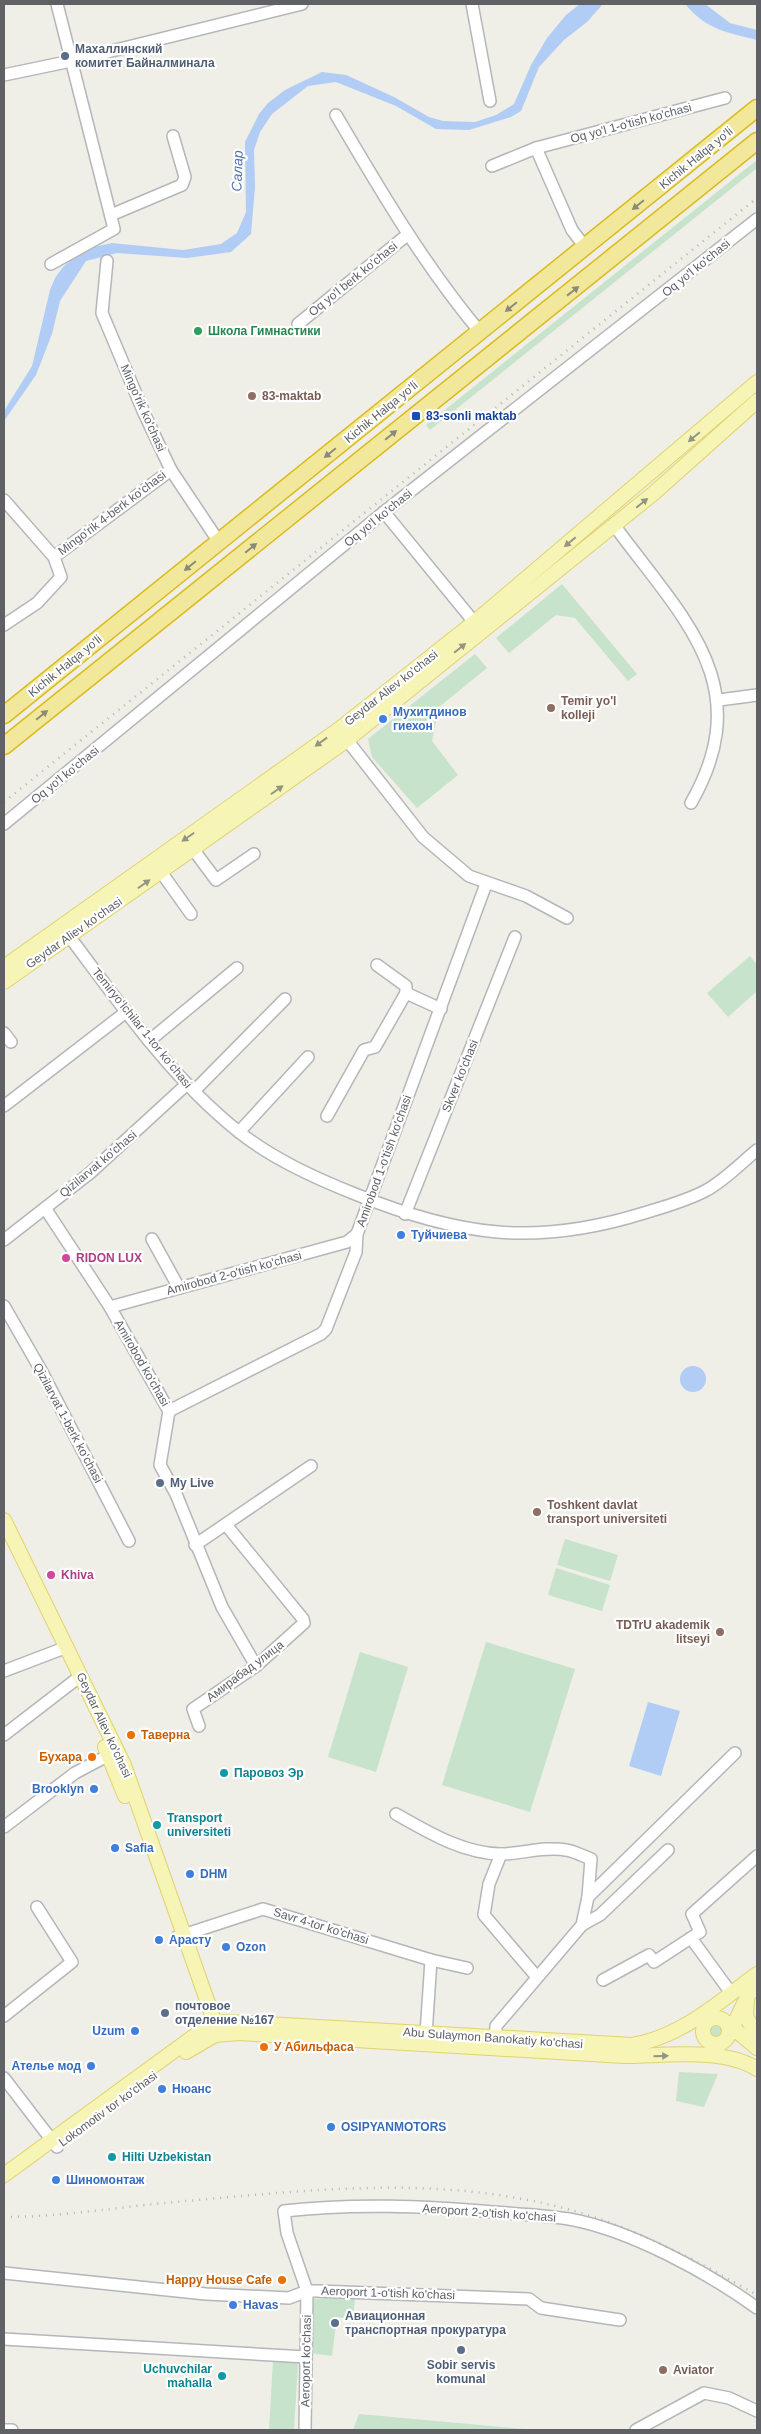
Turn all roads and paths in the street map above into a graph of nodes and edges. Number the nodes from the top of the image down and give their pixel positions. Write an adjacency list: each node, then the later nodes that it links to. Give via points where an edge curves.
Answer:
1 (57, 4): 4 (street)
2 (302, 4): 4 (street)
3 (472, 4): 7 (street)
4 (71, 61): 5 (street); 16 (street)
5 (4, 75)
6 (725, 98): 12 (street, Oq yo'l 1-o'tish ko'chasi)
7 (490, 101)
8 (757, 108): 14 (highway, Kichik Halqa yo'li)
9 (336, 115): 18 (street, Oq yo'l berk ko'chasi)
10 (173, 136): 16 (street, via 185,176 182,185)
11 (757, 141): 15 (highway, Kichik Halqa yo'li)
12 (536, 148): 13 (street, Oq yo'l 1-o'tish ko'chasi); 19 (street, via 572,230)
13 (492, 166)
14 (677, 173): 15 (highway); 19 (highway, Kichik Halqa yo'li, one-way to 19)
15 (694, 193): 40 (highway, Kichik Halqa yo'li, one-way to 15)
16 (111, 215): 21 (street, via 114,229)
17 (757, 219): 29 (street, Oq yo'l ko'chasi)
18 (408, 235): 22 (street, Oq yo'l berk ko'chasi); 23 (street, Oq yo'l berk ko'chasi, via 464,315)
19 (586, 247): 23 (highway, Kichik Halqa yo'li, one-way to 23)
20 (107, 261): 27 (street, Mingo'rik ko'chasi, via 102,313)
21 (51, 264)
22 (298, 324)
23 (480, 332): 32 (highway, Kichik Halqa yo'li, one-way to 32)
24 (757, 382): 26 (main road, Geydar Aliev ko'chasi)
25 (757, 401): 26 (main road, Geydar Aliev ko'chasi)
26 (716, 428): 30 (main road, Geydar Aliev ko'chasi, one-way to 30); 31 (main road, Geydar Aliev ko'chasi, one-way to 26)
27 (171, 470): 32 (street, Mingo'rik ko'chasi); 33 (street, Mingo'rik 4-berk ko'chasi)
28 (4, 500): 33 (street, Mingo'rik 4-berk ko'chasi)
29 (384, 512): 35 (street); 42 (street, Oq yo'l ko'chasi)
30 (605, 513): 31 (main road); 35 (main road, Geydar Aliev ko'chasi, one-way to 35)
31 (614, 525): 35 (main road, Geydar Aliev ko'chasi); 37 (street, via 690,629 706,660)
32 (219, 542): 38 (highway, Kichik Halqa yo'li, one-way to 38)
33 (54, 557): 34 (street, Mingo'rik 4-berk ko'chasi, via 62,577 37,603)
34 (4, 625)
35 (477, 627): 39 (main road, Geydar Aliev ko'chasi)
36 (757, 695): 37 (street)
37 (719, 700): 41 (street, via 715,747)
38 (4, 716)
39 (342, 735): 43 (main road, Geydar Aliev ko'chasi, one-way to 39); 46 (street, via 422,837 469,876); 49 (main road, Geydar Aliev ko'chasi, one-way to 49)
40 (4, 746)
41 (691, 803)
42 (4, 824)
43 (193, 849): 44 (street, via 216,880); 45 (main road, Geydar Aliev ko'chasi)
44 (254, 854)
45 (161, 872): 47 (street); 49 (main road, Geydar Aliev ko'chasi, one-way to 45)
46 (486, 884): 48 (street, via 526,896); 57 (street, Amirobod 1-o'tish ko'chasi)
47 (192, 914)
48 (567, 918)
49 (66, 931): 52 (main road, Geydar Aliev ko'chasi); 54 (main road, Geydar Aliev ko'chasi); 58 (street, Temiryo‘lchilar 1-tor koʻchasi)
50 (514, 938): 70 (street, Skver ko'chasi)
51 (377, 965): 55 (street, via 406,986)
52 (4, 967)
53 (237, 968): 60 (street)
54 (4, 982)
55 (406, 993): 57 (street); 65 (street, via 375,1047 364,1050)
56 (285, 999): 63 (street, Qizilarvat ko'chasi)
57 (441, 1009): 68 (street, Amirobod 1-o'tish ko'chasi)
58 (126, 1012): 60 (street, Temiryo‘lchilar 1-tor koʻchasi); 64 (street)
59 (4, 1033): 61 (street)
60 (149, 1040): 63 (street, Temiryo‘lchilar 1-tor koʻchasi)
61 (12, 1042)
62 (308, 1057): 66 (street)
63 (191, 1088): 66 (street, Temiryo‘lchilar 1-tor koʻchasi); 69 (street, Qizilarvat ko'chasi)
64 (4, 1106)
65 (327, 1116)
66 (239, 1132): 68 (street, Temiryo‘lchilar 1-tor koʻchasi, via 303,1171)
67 (757, 1150): 70 (street, Temiryo‘lchilar 1-tor koʻchasi, via 697,1195 615,1222 515,1234 451,1227)
68 (370, 1200): 70 (street, Temiryo‘lchilar 1-tor koʻchasi); 71 (street, Amirobod 1-o'tish ko'chasi)
69 (45, 1208): 72 (street, Qizilarvat ko'chasi); 76 (street, Amirobod ko'chasi)
70 (405, 1214)
71 (357, 1234): 74 (street, Amirobod 2-o'tish ko'chasi, via 347,1242); 77 (street, Amirobod 1-o'tish ko'chasi, via 356,1252 324,1332)
72 (4, 1240)
73 (152, 1240): 74 (street)
74 (179, 1288): 76 (street, Amirobod 2-o'tish ko'chasi)
75 (4, 1306): 82 (street, Qizilarvat 1-berk ko'chasi, via 42,1372)
76 (110, 1307): 77 (street, Amirobod ko'chasi)
77 (169, 1411): 83 (street, Amirobod ko'chasi, via 160,1465 176,1494)
78 (311, 1466): 80 (street)
79 (4, 1520): 84 (main road, Geydar Aliev ko'chasi)
80 (227, 1526): 83 (street); 85 (street, Амирабад улица, via 303,1619 301,1628)
81 (4, 1537): 84 (main road, Geydar Aliev ko'chasi)
82 (129, 1541)
83 (196, 1545): 85 (street, Amirobod ko'chasi, via 222,1607)
84 (63, 1649): 86 (street); 87 (main road, Geydar Aliev ko'chasi); 92 (main road, Geydar Aliev ko'chasi)
85 (256, 1666): 88 (street, Амирабад улица, via 193,1709)
86 (4, 1671)
87 (74, 1681): 89 (street); 91 (main road, Geydar Aliev ko'chasi)
88 (199, 1726)
89 (4, 1735)
90 (736, 1753): 98 (street)
91 (109, 1755): 92 (main road, Geydar Aliev ko'chasi); 94 (street, via 75,1773)
92 (120, 1767): 101 (main road, Geydar Aliev ko'chasi)
93 (396, 1814): 96 (street, via 437,1837)
94 (4, 1827)
95 (668, 1850): 100 (street, via 600,1914)
96 (501, 1854): 98 (street, via 566,1850 591,1859); 106 (street, via 489,1884 484,1915)
97 (757, 1856): 102 (street, via 694,1911 691,1917 700,1932)
98 (588, 1897): 100 (street)
99 (37, 1907): 111 (street, via 72,1962)
100 (582, 1925): 106 (street)
101 (180, 1936): 103 (street, Savr 4-tor ko'chasi, via 263,1909); 114 (main road, Geydar Aliev ko'chasi)
102 (691, 1938): 107 (street, via 654,1962 649,1955); 109 (street)
103 (431, 1960): 104 (street, Savr 4-tor ko'chasi); 116 (street)
104 (467, 1968)
105 (757, 1974): 109 (main road, Abu Sulaymon Banokatiy ko'chasi)
106 (536, 1976): 118 (street, via 496,2026)
107 (603, 1980)
108 (753, 1991): 115 (main road); 117 (main road, via 746,2016)
109 (732, 1993): 110 (main road, Abu Sulaymon Banokatiy ko'chasi)
110 (718, 2003): 112 (main road); 113 (main road, Abu Sulaymon Banokatiy ko'chasi)
111 (4, 2016)
112 (709, 2020): 113 (main road); 115 (main road, via 716,2018); 119 (main road, via 703,2034 706,2041)
113 (683, 2026): 118 (main road, Abu Sulaymon Banokatiy ko'chasi, via 655,2041 620,2046)
114 (212, 2028): 116 (main road, Abu Sulaymon Banokatiy ko'chasi, via 250,2023); 118 (main road, Abu Sulaymon Banokatiy ko'chasi, via 238,2033); 125 (main road, Lokomotiv tor ko'chasi)
115 (728, 2028): 119 (main road, via 724,2041); 120 (main road)
116 (426, 2034): 118 (main road, Abu Sulaymon Banokatiy ko'chasi)
117 (757, 2037)
118 (496, 2043): 121 (main road, Abu Sulaymon Banokatiy ko'chasi, one-way to 121, via 624,2056)
119 (714, 2044): 121 (main road); 122 (main road)
120 (757, 2048)
121 (685, 2054): 122 (main road, Abu Sulaymon Banokatiy ko'chasi)
122 (733, 2059): 123 (main road, Abu Sulaymon Banokatiy ko'chasi)
123 (757, 2069)
124 (4, 2078): 125 (street)
125 (54, 2144): 126 (main road, Lokomotiv tor ko'chasi); 127 (main road, Lokomotiv tor ko'chasi)
126 (4, 2176)
127 (4, 2187)
128 (4, 2274): 129 (street, Aeroport 1-o'tish ko'chasi, via 206,2294 289,2298)
129 (307, 2291): 130 (street, Aeroport 2-o'tish ko'chasi, via 287,2233 284,2211 328,2206 395,2206 570,2219 661,2251 727,2287); 131 (street, Aeroport 1-o'tish ko'chasi, via 529,2299 541,2308); 133 (street, Aeroport ko'chasi)
130 (757, 2308)
131 (620, 2320)
132 (4, 2339): 133 (street)
133 (306, 2357): 137 (street, Aeroport ko'chasi)
134 (757, 2411): 138 (street, via 729,2398 704,2393)
135 (4, 2430): 136 (street)
136 (12, 2430)
137 (305, 2430)
138 (636, 2430)

